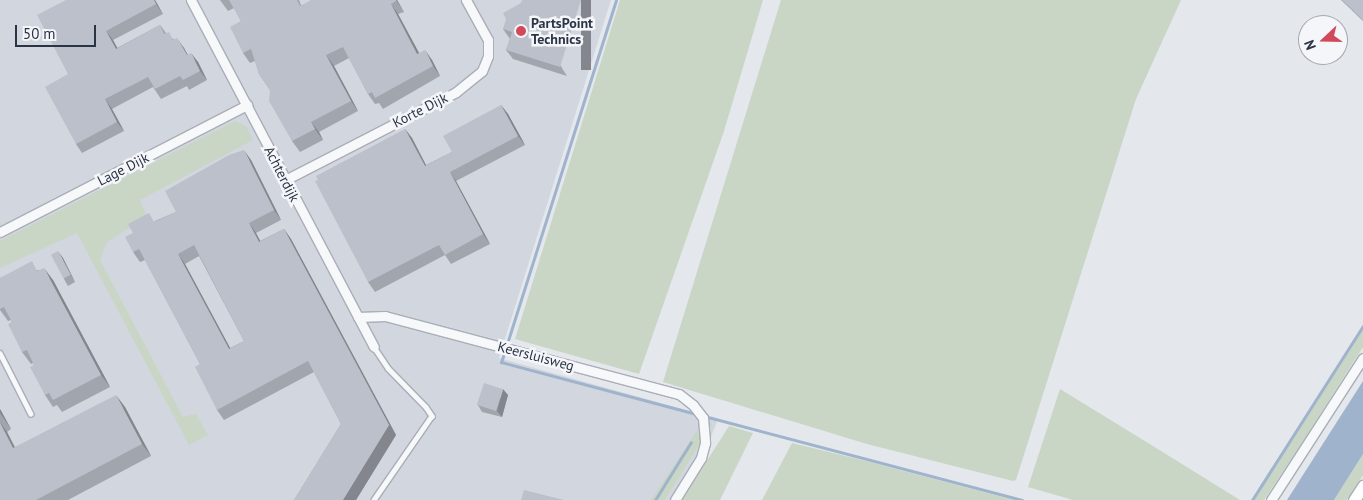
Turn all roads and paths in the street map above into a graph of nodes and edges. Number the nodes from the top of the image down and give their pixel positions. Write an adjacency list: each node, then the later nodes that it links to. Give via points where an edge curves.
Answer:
1 (191, 0): 3 (street, Achterdijk)
2 (466, 0): 4 (street, Korte Dijk, via 488,40 488,56 482,71 456,92)
3 (246, 105): 4 (street, Achterdijk); 5 (street, Lage Dijk)
4 (285, 180): 6 (street, Achterdijk)
5 (0, 232)
6 (358, 317): 7 (street, Achterdijk); 13 (street, Keersluisweg, via 385,316 679,394 703,418 705,443 701,458)
7 (374, 347): 12 (lane, via 388,368 432,416)
8 (0, 353): 10 (lane)
9 (1363, 358): 14 (street)
10 (31, 414)
11 (1363, 486): 15 (main road)
12 (374, 500)
13 (675, 500)
14 (1271, 500)
15 (1354, 500)

